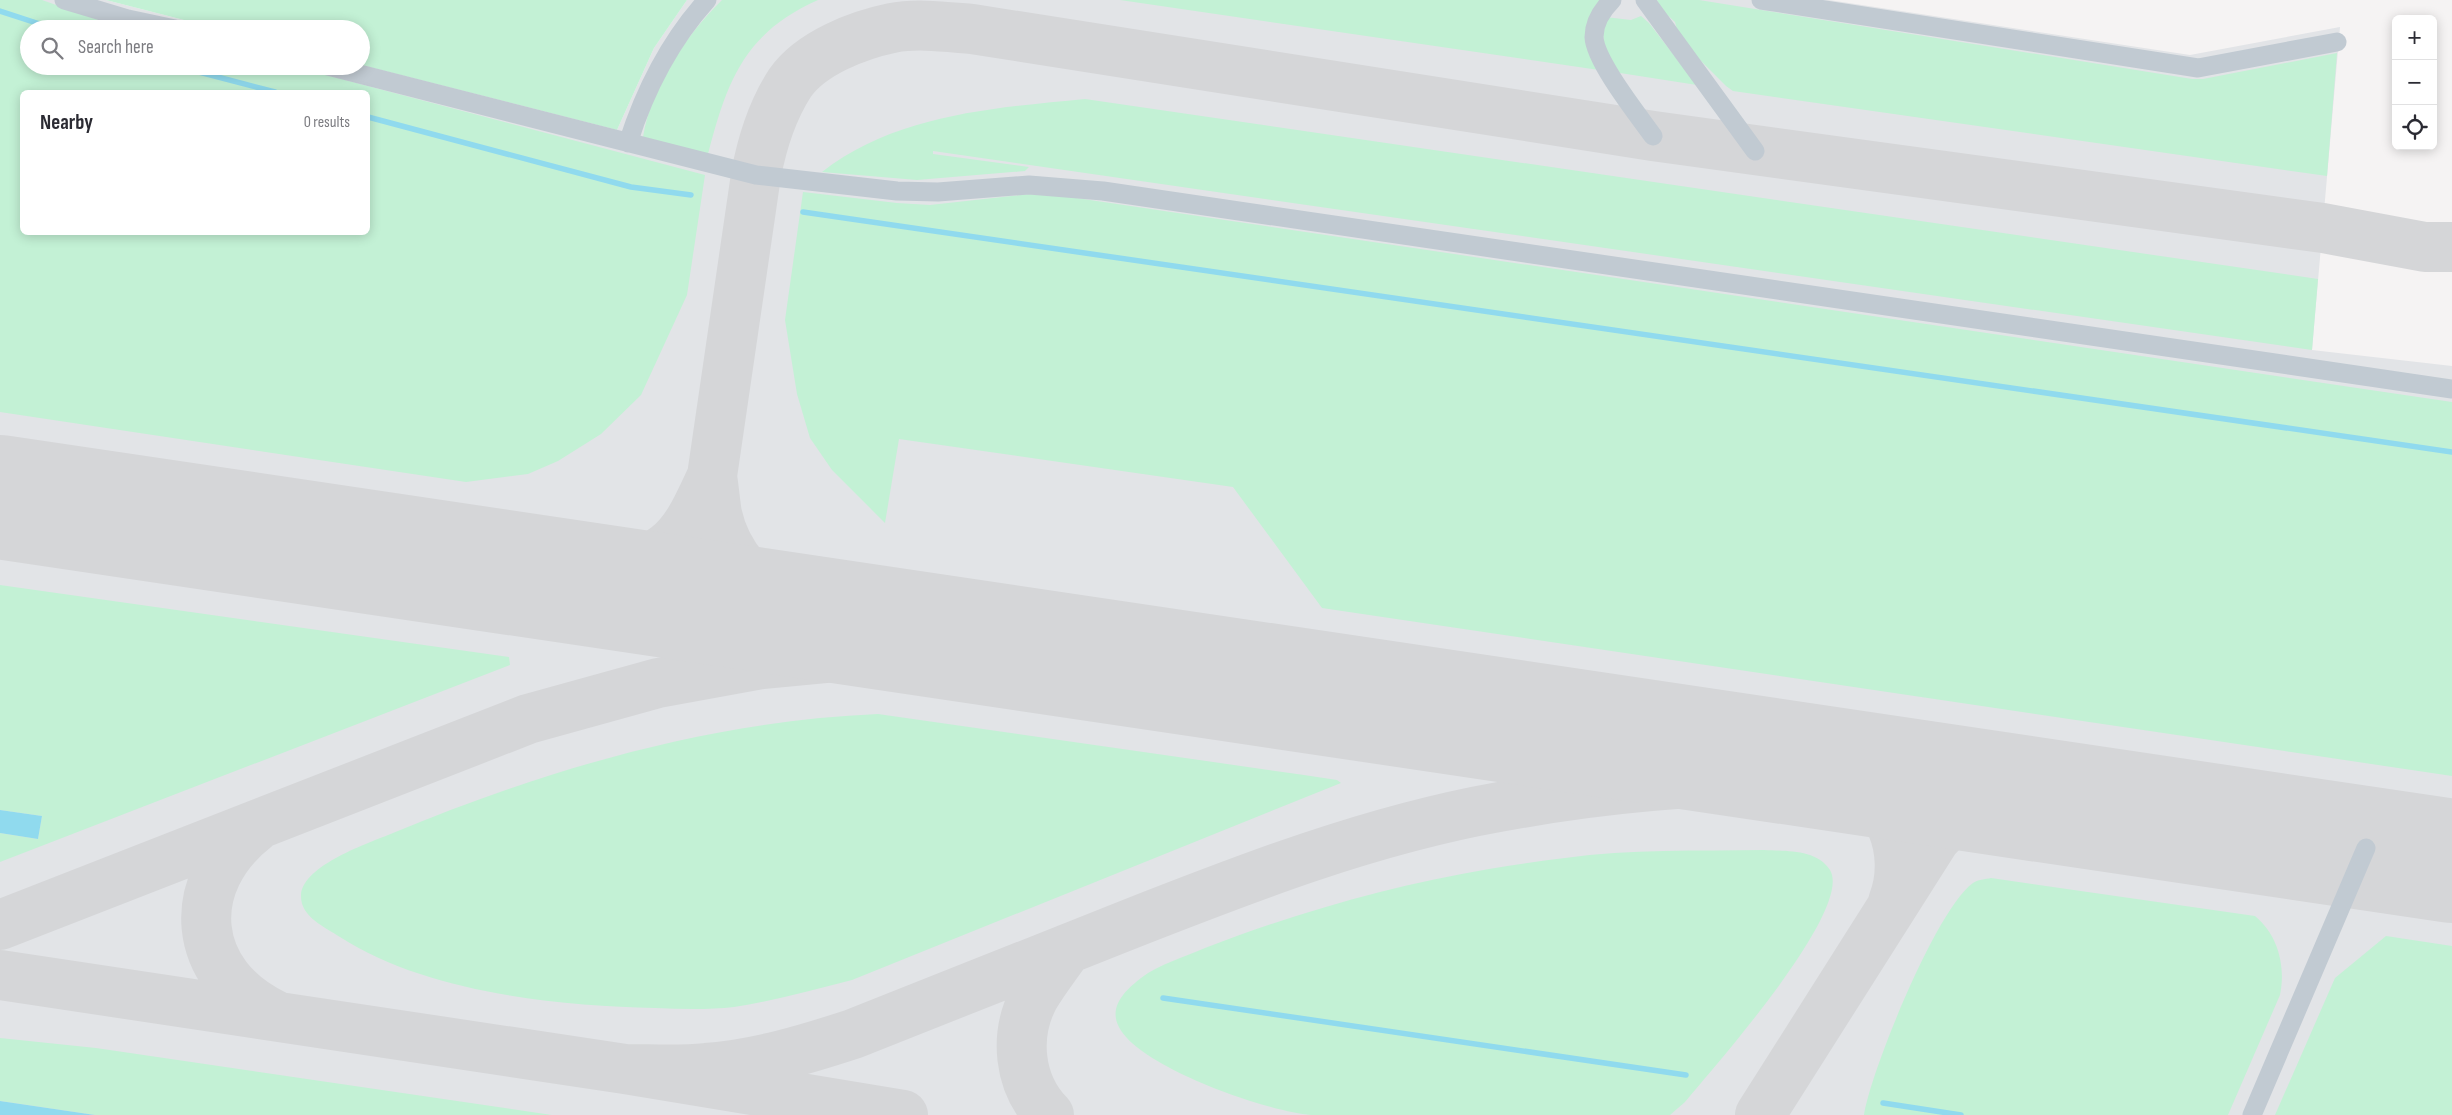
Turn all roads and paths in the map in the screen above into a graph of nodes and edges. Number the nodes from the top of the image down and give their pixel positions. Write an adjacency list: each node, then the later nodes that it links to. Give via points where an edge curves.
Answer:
1 (64, 0): 6 (lane)
2 (707, 0): 10 (lane, via 687,22 654,76)
3 (1612, 0): 9 (lane, via 1601,12 1595,28 1597,50)
4 (1645, 0): 11 (lane)
5 (1761, 0): 7 (lane, via 2198,68)
6 (133, 20)
7 (2337, 42)
8 (363, 75): 10 (lane)
9 (1653, 136)
10 (628, 143): 12 (lane, via 756,175 856,188 938,192 1029,185 1103,191)
11 (1755, 151)
12 (2452, 389)
13 (2366, 848): 14 (lane)
14 (2252, 1115)

